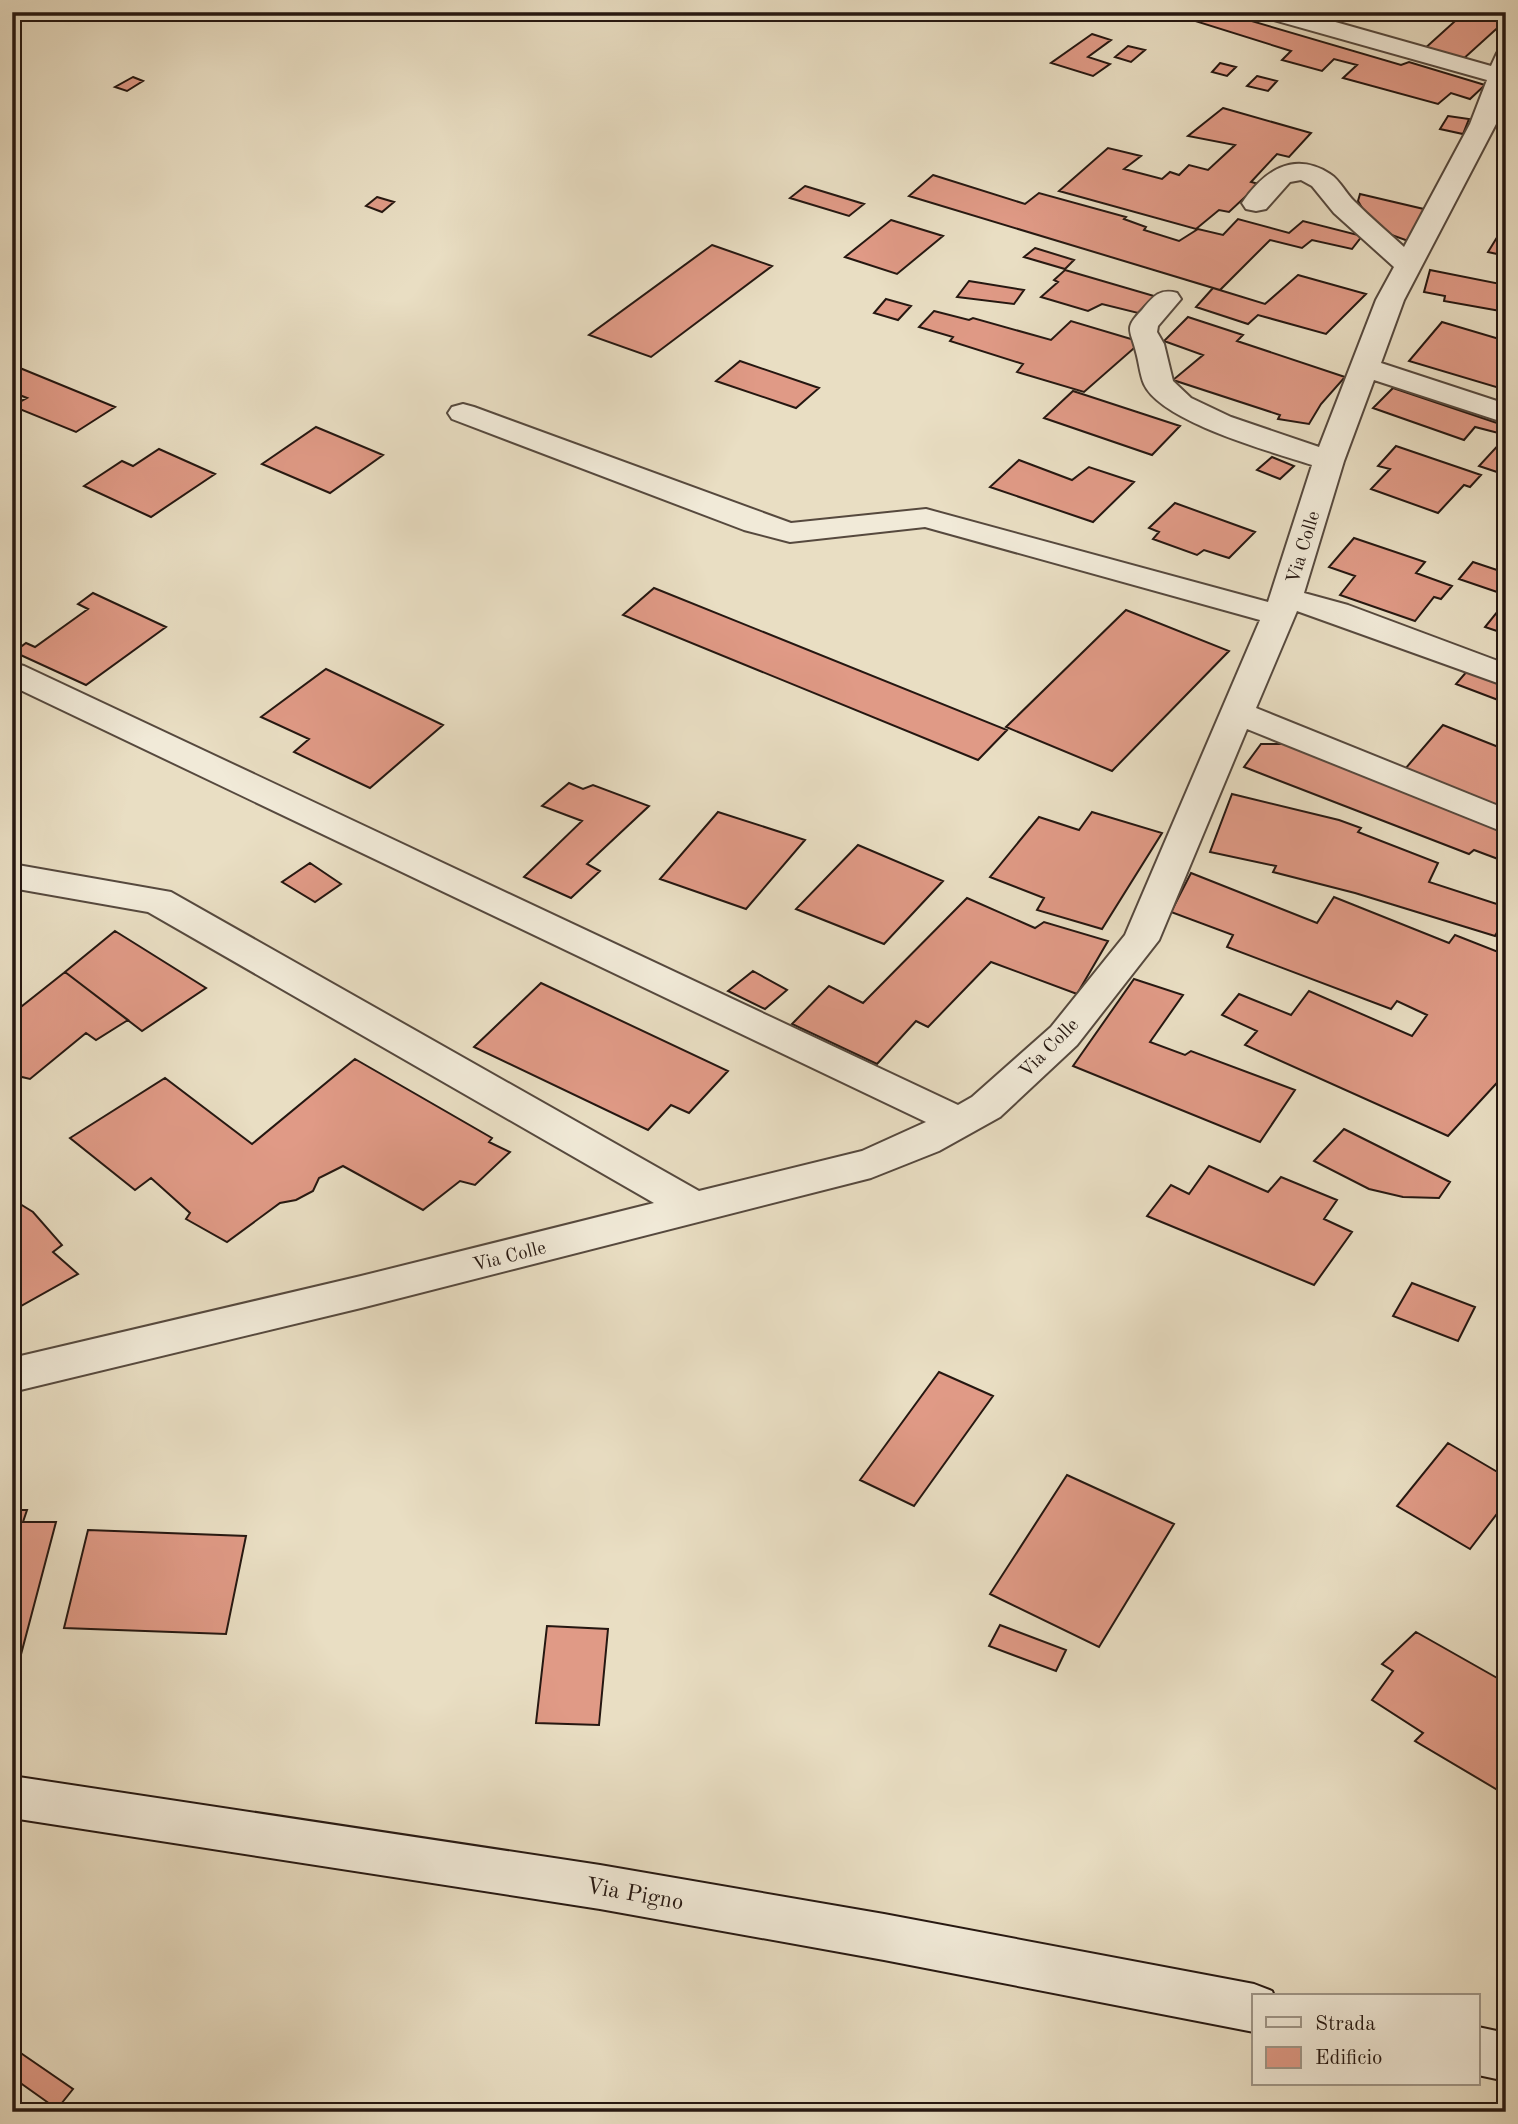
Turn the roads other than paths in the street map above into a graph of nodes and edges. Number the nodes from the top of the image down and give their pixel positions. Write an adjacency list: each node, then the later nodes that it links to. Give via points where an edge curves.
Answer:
1 (1272, 12): 2 (street)
2 (1503, 67): 3 (street, Via Colle)
3 (1494, 127): 5 (street, Via Colle)
4 (1256, 203): 5 (street, via 1282,175 1304,172 1322,180 1344,207)
5 (1409, 265): 7 (street, Via Colle)
6 (1167, 299): 10 (street, via 1143,324 1159,384 1180,404 1220,424)
7 (1364, 367): 9 (street); 10 (street, Via Colle)
8 (463, 413): 11 (street, via 790,533 926,518)
9 (1506, 414)
10 (1329, 461): 11 (street, Via Colle)
11 (1282, 607): 13 (street, via 1336,612); 14 (street, Via Colle)
12 (12, 673): 17 (street)
13 (1506, 677)
14 (1236, 712): 15 (street); 17 (street, Via Colle, via 1141,940 1064,1035 986,1107)
15 (1506, 822)
16 (12, 876): 18 (street, via 158,901)
17 (960, 1122): 18 (street, Via Colle, via 871,1163)
18 (694, 1207): 19 (street, Via Colle)
19 (12, 1375)
20 (12, 1797): 21 (street, Via Pigno, via 573,1882)
21 (1252, 2008)
22 (1480, 2052): 23 (street)
23 (1506, 2057)

